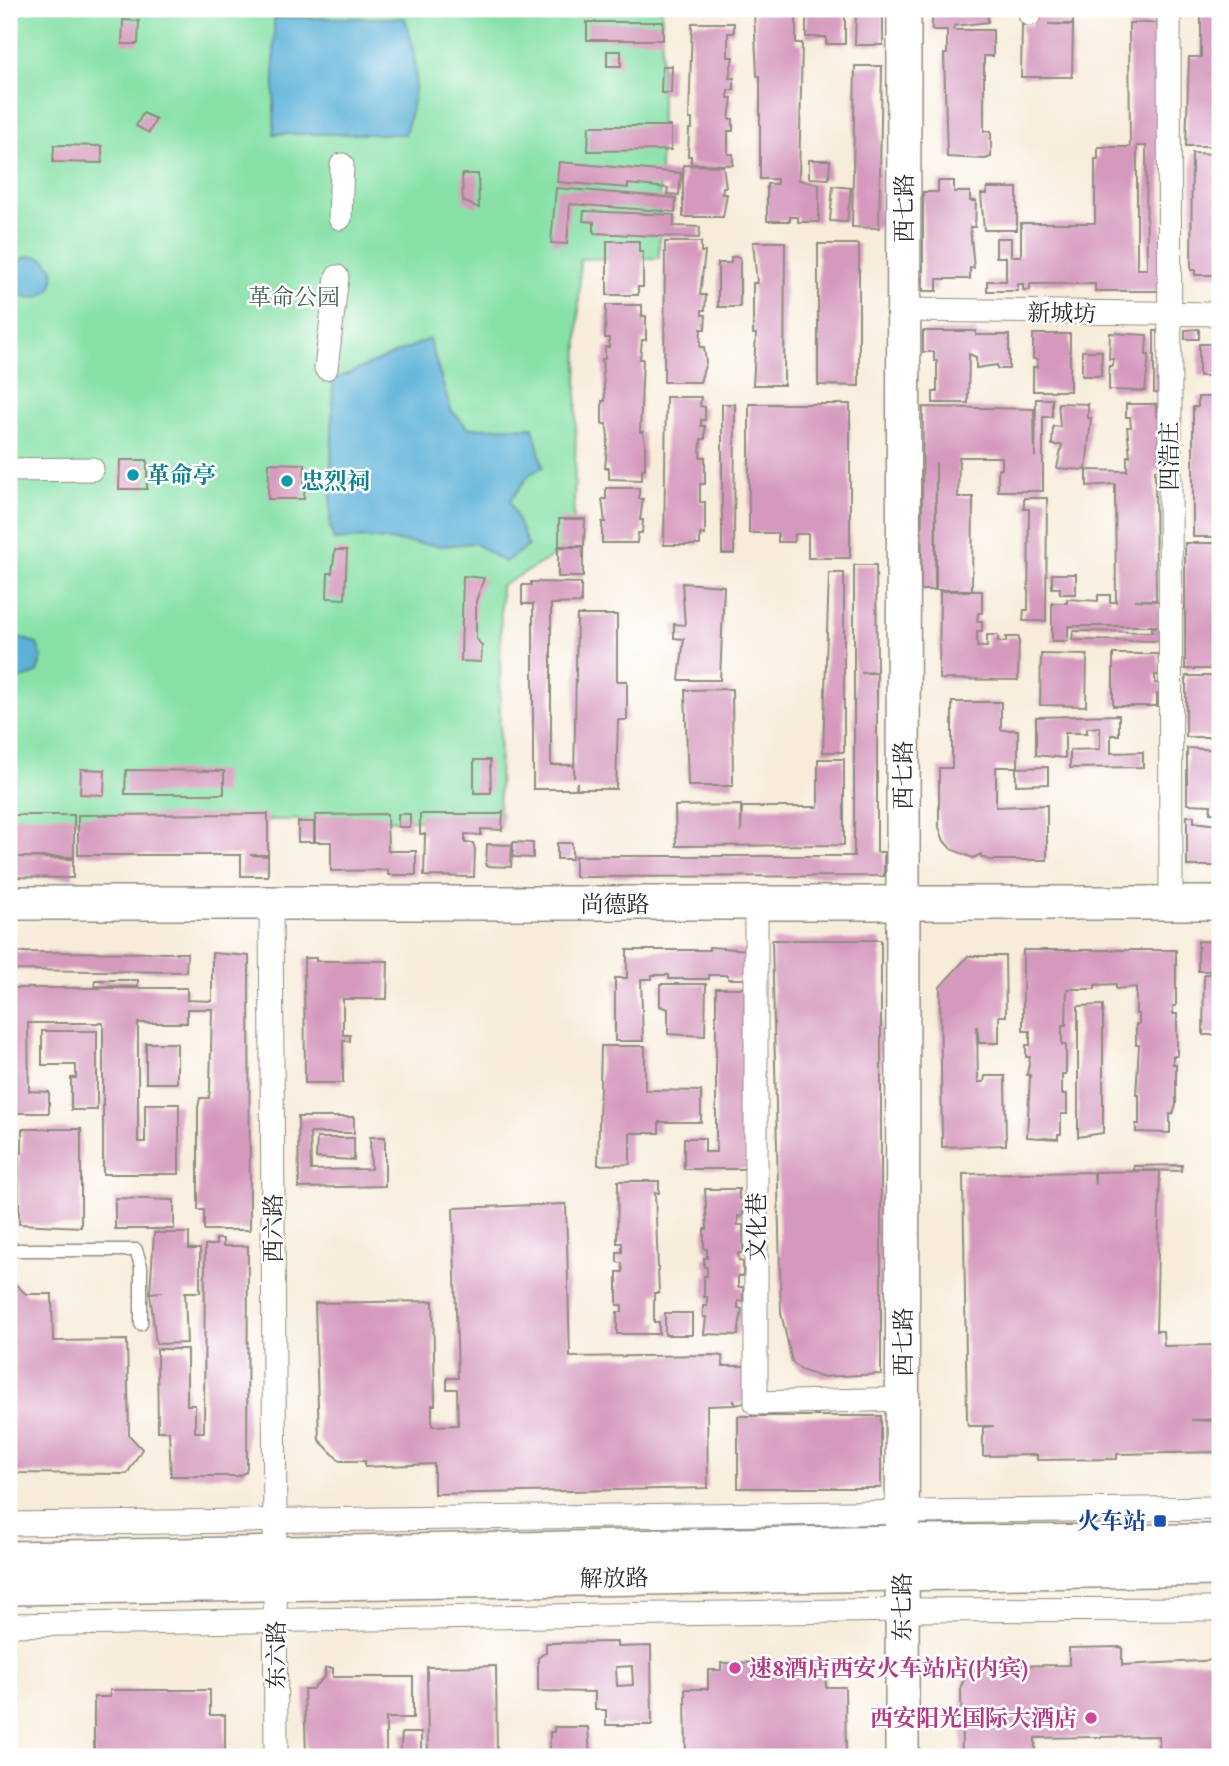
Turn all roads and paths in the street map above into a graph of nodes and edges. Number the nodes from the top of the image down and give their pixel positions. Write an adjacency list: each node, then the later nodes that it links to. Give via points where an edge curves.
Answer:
1 (904, 9): 6 (street, 西七路)
2 (1169, 9): 8 (street, 四浩庄)
3 (342, 165): 4 (street)
4 (340, 218)
5 (337, 277): 9 (street)
6 (904, 310): 8 (street, 新城坊); 16 (street, 西七路)
7 (1220, 314): 8 (street, 新城坊)
8 (1168, 315): 12 (street, 四浩庄)
9 (326, 368)
10 (92, 469): 11 (street)
11 (9, 470)
12 (1171, 902): 15 (street, 尚德路); 16 (street, 尚德路)
13 (9, 903): 14 (street, 尚德路)
14 (271, 903): 17 (street, 尚德路); 22 (street, 西六路)
15 (1220, 903)
16 (903, 904): 17 (street, 尚德路); 20 (street, 西七路)
17 (757, 905): 20 (street, 文化巷, via 756,1403)
18 (9, 1250): 19 (lane, via 136,1250 141,1266)
19 (141, 1324)
20 (903, 1399): 25 (street, 西七路)
21 (1220, 1508): 25 (street)
22 (275, 1520): 23 (street); 25 (street); 27 (street, 西六路)
23 (9, 1524)
24 (1220, 1541): 25 (street, 解放路)
25 (902, 1542): 27 (street, 解放路); 28 (street, 解放路); 31 (street, 东七路)
26 (9, 1558): 27 (street, 解放路)
27 (275, 1569): 29 (street, 解放路); 32 (street, 东六路)
28 (1220, 1569)
29 (9, 1588)
30 (1220, 1609): 31 (street)
31 (902, 1611): 32 (street); 35 (street, 东七路)
32 (276, 1620): 33 (street); 34 (street, 东六路)
33 (9, 1625)
34 (276, 1757)
35 (902, 1757)

